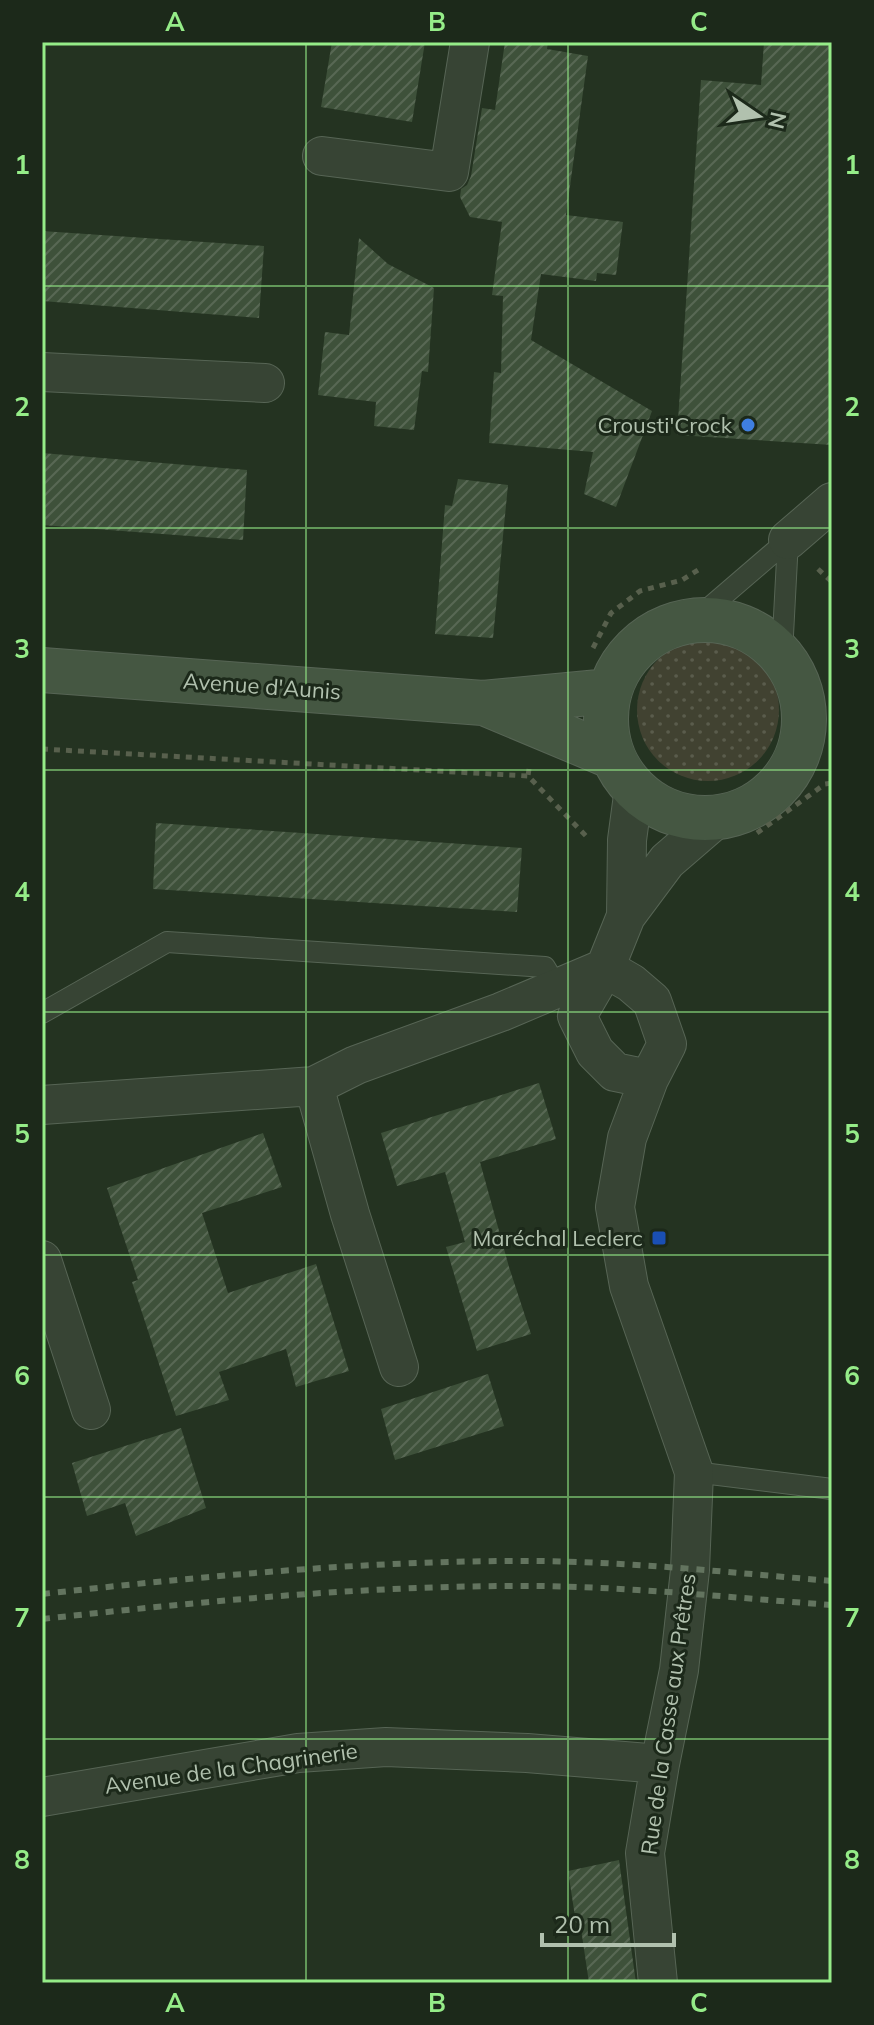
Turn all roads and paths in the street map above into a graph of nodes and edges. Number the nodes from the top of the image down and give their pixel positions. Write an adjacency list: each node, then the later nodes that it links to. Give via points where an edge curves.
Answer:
1 (470, 42): 2 (street, via 449,172)
2 (322, 156)
3 (42, 372): 4 (street)
4 (265, 383)
5 (832, 502): 6 (street)
6 (788, 540): 8 (path); 9 (lane); 12 (lane)
7 (704, 566): 10 (path, via 682,580 640,591 611,613)
8 (832, 582)
9 (696, 619): 12 (main road, via 734,623 752,631 768,641); 13 (main road, via 673,624 633,650)
10 (591, 652)
11 (42, 670): 14 (main road, Avenue d'Aunis)
12 (805, 685): 17 (main road, via 803,740)
13 (610, 691): 14 (main road, Avenue d'Aunis); 18 (main road, via 607,735)
14 (483, 703): 15 (main road, Avenue d'Aunis)
15 (530, 722): 18 (main road, Avenue d'Aunis); 19 (path)
16 (42, 749): 19 (path)
17 (813, 758): 21 (main road, via 742,811)
18 (624, 773): 21 (main road, via 652,803); 22 (street)
19 (528, 776): 22 (path)
20 (832, 783): 21 (path, via 793,809)
21 (734, 828): 23 (street, via 667,861)
22 (625, 877): 23 (street)
23 (626, 916): 24 (street)
24 (605, 968): 25 (street); 27 (street, Rue de la Casse aux Prêtres, via 652,1001 667,1044); 27 (street, via 577,1016 595,1052 615,1072)
25 (558, 989): 26 (lane, via 545,967 167,942); 28 (street)
26 (42, 1013)
27 (649, 1079): 33 (street, Rue de la Casse aux Prêtres, via 627,1138 615,1207 629,1286)
28 (314, 1086): 29 (street); 31 (street)
29 (42, 1105)
30 (42, 1260): 32 (street)
31 (399, 1367)
32 (91, 1410)
33 (694, 1472): 34 (lane); 35 (street, Rue de la Casse aux Prêtres, via 688,1594)
34 (832, 1489)
35 (660, 1764): 36 (street, Avenue de la Chagrinerie, via 386,1747 298,1753); 37 (street, Rue de la Casse aux Prêtres, via 645,1853)
36 (42, 1797)
37 (658, 1983)

